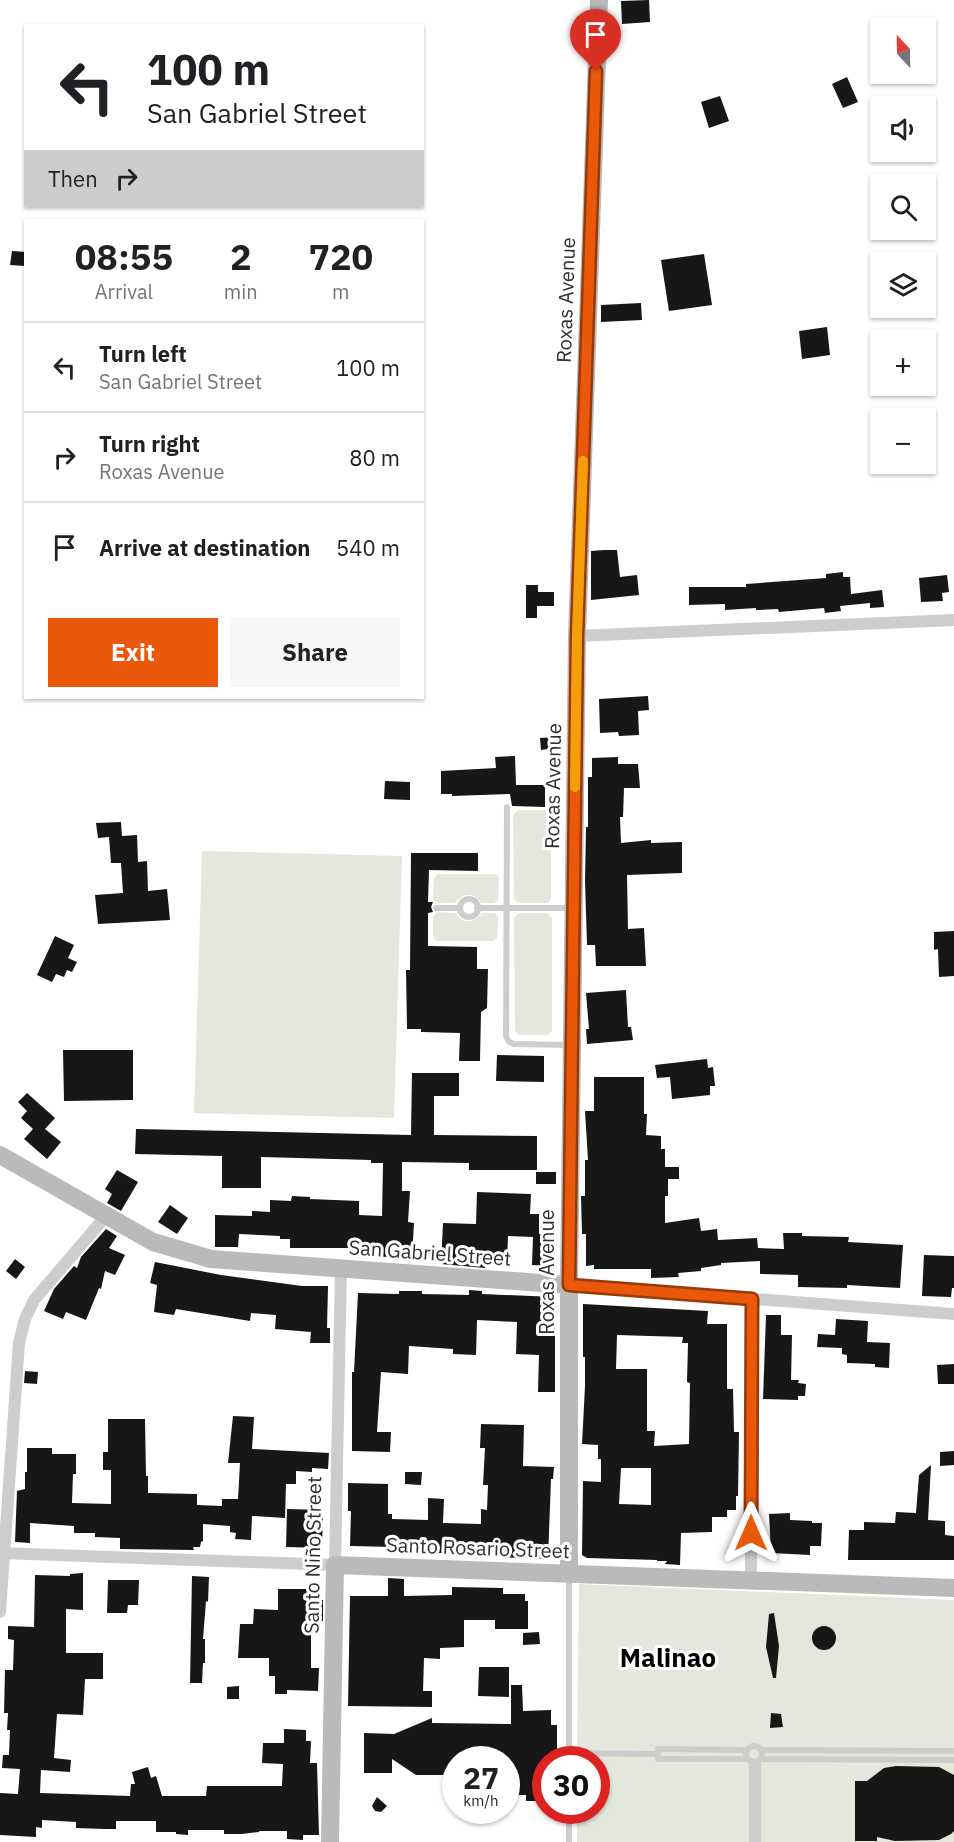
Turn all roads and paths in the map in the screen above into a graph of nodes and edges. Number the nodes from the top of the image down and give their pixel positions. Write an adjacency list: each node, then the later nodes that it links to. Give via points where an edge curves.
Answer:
1 (599, 0): 3 (main road, Roxas Avenue)
2 (954, 620): 3 (street)
3 (577, 636): 9 (main road, Roxas Avenue)
4 (507, 807): 8 (lane)
5 (436, 908): 6 (lane)
6 (460, 908): 7 (lane, via 469,900); 7 (lane, via 468,917)
7 (477, 908): 8 (lane)
8 (507, 908): 9 (lane); 10 (lane, via 507,1038 514,1044)
9 (574, 908): 10 (main road, Roxas Avenue)
10 (572, 1045): 14 (main road, Roxas Avenue)
11 (0, 1155): 12 (main road, San Gabriel Street)
12 (106, 1216): 13 (main road, San Gabriel Street, via 153,1242 211,1259); 17 (street, via 34,1300 25,1319 19,1343)
13 (341, 1269): 14 (main road, San Gabriel Street); 18 (street, Santo Niño Street)
14 (569, 1285): 15 (street, San Gabriel Street); 19 (main road, Roxas Avenue)
15 (752, 1299): 16 (street, San Gabriel Street); 20 (street)
16 (954, 1314)
17 (2, 1553): 18 (street, Santo Rosario Street); 22 (street)
18 (336, 1565): 19 (main road, Santo Rosario Street); 32 (main road, Santo Niño Street)
19 (569, 1574): 20 (main road, Santo Rosario Street); 23 (lane)
20 (751, 1580): 21 (main road, Santo Rosario Street)
21 (954, 1588)
22 (0, 1612)
23 (569, 1746)
24 (747, 1750): 25 (lane, via 753,1745); 27 (lane, via 658,1749); 29 (lane, via 746,1755)
25 (761, 1750): 26 (lane); 29 (lane, via 762,1755)
26 (954, 1750)
27 (658, 1754): 28 (lane); 29 (lane, via 658,1759)
28 (610, 1755)
29 (754, 1760): 30 (lane); 34 (lane); 35 (lane)
30 (954, 1760)
31 (569, 1824): 33 (lane)
32 (330, 1842)
33 (569, 1842)
34 (752, 1842)
35 (758, 1842)

